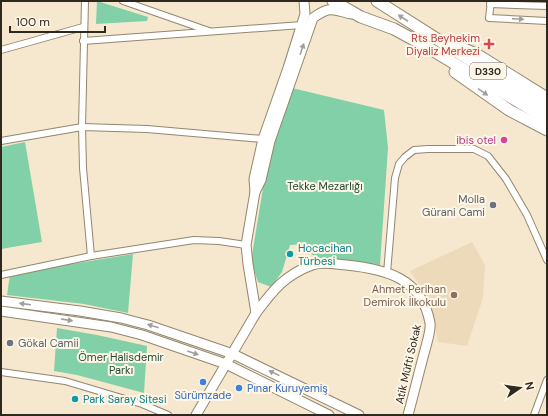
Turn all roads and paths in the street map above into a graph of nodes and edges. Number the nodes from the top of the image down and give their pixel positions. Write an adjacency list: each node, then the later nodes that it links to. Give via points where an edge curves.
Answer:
1 (85, 1): 11 (street)
2 (123, 1): 13 (street)
3 (304, 1): 10 (street, via 305,14)
4 (333, 1): 8 (highway)
5 (377, 1): 14 (highway, D330, one-way to 5)
6 (490, 3): 7 (street); 9 (street, one-way to 9, via 489,18)
7 (547, 6)
8 (360, 17): 12 (highway); 24 (street, one-way to 8, via 313,18 331,9)
9 (547, 21)
10 (302, 25): 13 (street); 22 (street)
11 (83, 27): 15 (street); 16 (street)
12 (394, 29): 19 (highway); 21 (highway, one-way to 21, via 509,110)
13 (213, 32): 15 (street)
14 (429, 34): 17 (highway, via 476,54); 18 (highway, D330)
15 (83, 41): 20 (street)
16 (1, 50)
17 (547, 98)
18 (547, 108)
19 (547, 119)
20 (82, 127): 22 (street, via 147,129); 23 (street); 26 (street, via 83,168)
21 (547, 130)
22 (263, 139): 24 (street, via 254,179)
23 (1, 141)
24 (255, 192): 25 (street)
25 (246, 245): 26 (street, via 194,240); 32 (street)
26 (92, 256): 29 (street)
27 (547, 260): 28 (street, via 527,215 506,179 488,156 474,149 414,150 399,164 395,178)
28 (387, 273): 32 (street, Atik Müfti Sokak, via 331,263 314,264 285,279); 41 (street, Atik Müfti Sokak, via 404,280 414,289 424,302 430,325)
29 (1, 275)
30 (1, 300): 33 (street, one-way to 30, via 148,324)
31 (1, 311): 34 (street, one-way to 34, via 111,327)
32 (256, 314): 33 (street, Atik Müfti Sokak)
33 (233, 354): 34 (street, Atik Müfti Sokak); 40 (street, one-way to 33)
34 (226, 364): 38 (street, Atik Müfti Sokak); 39 (street)
35 (1, 372): 37 (street, via 65,381 142,404)
36 (547, 380): 42 (street)
37 (168, 415)
38 (196, 415)
39 (328, 415)
40 (359, 415)
41 (408, 415)
42 (534, 415)

